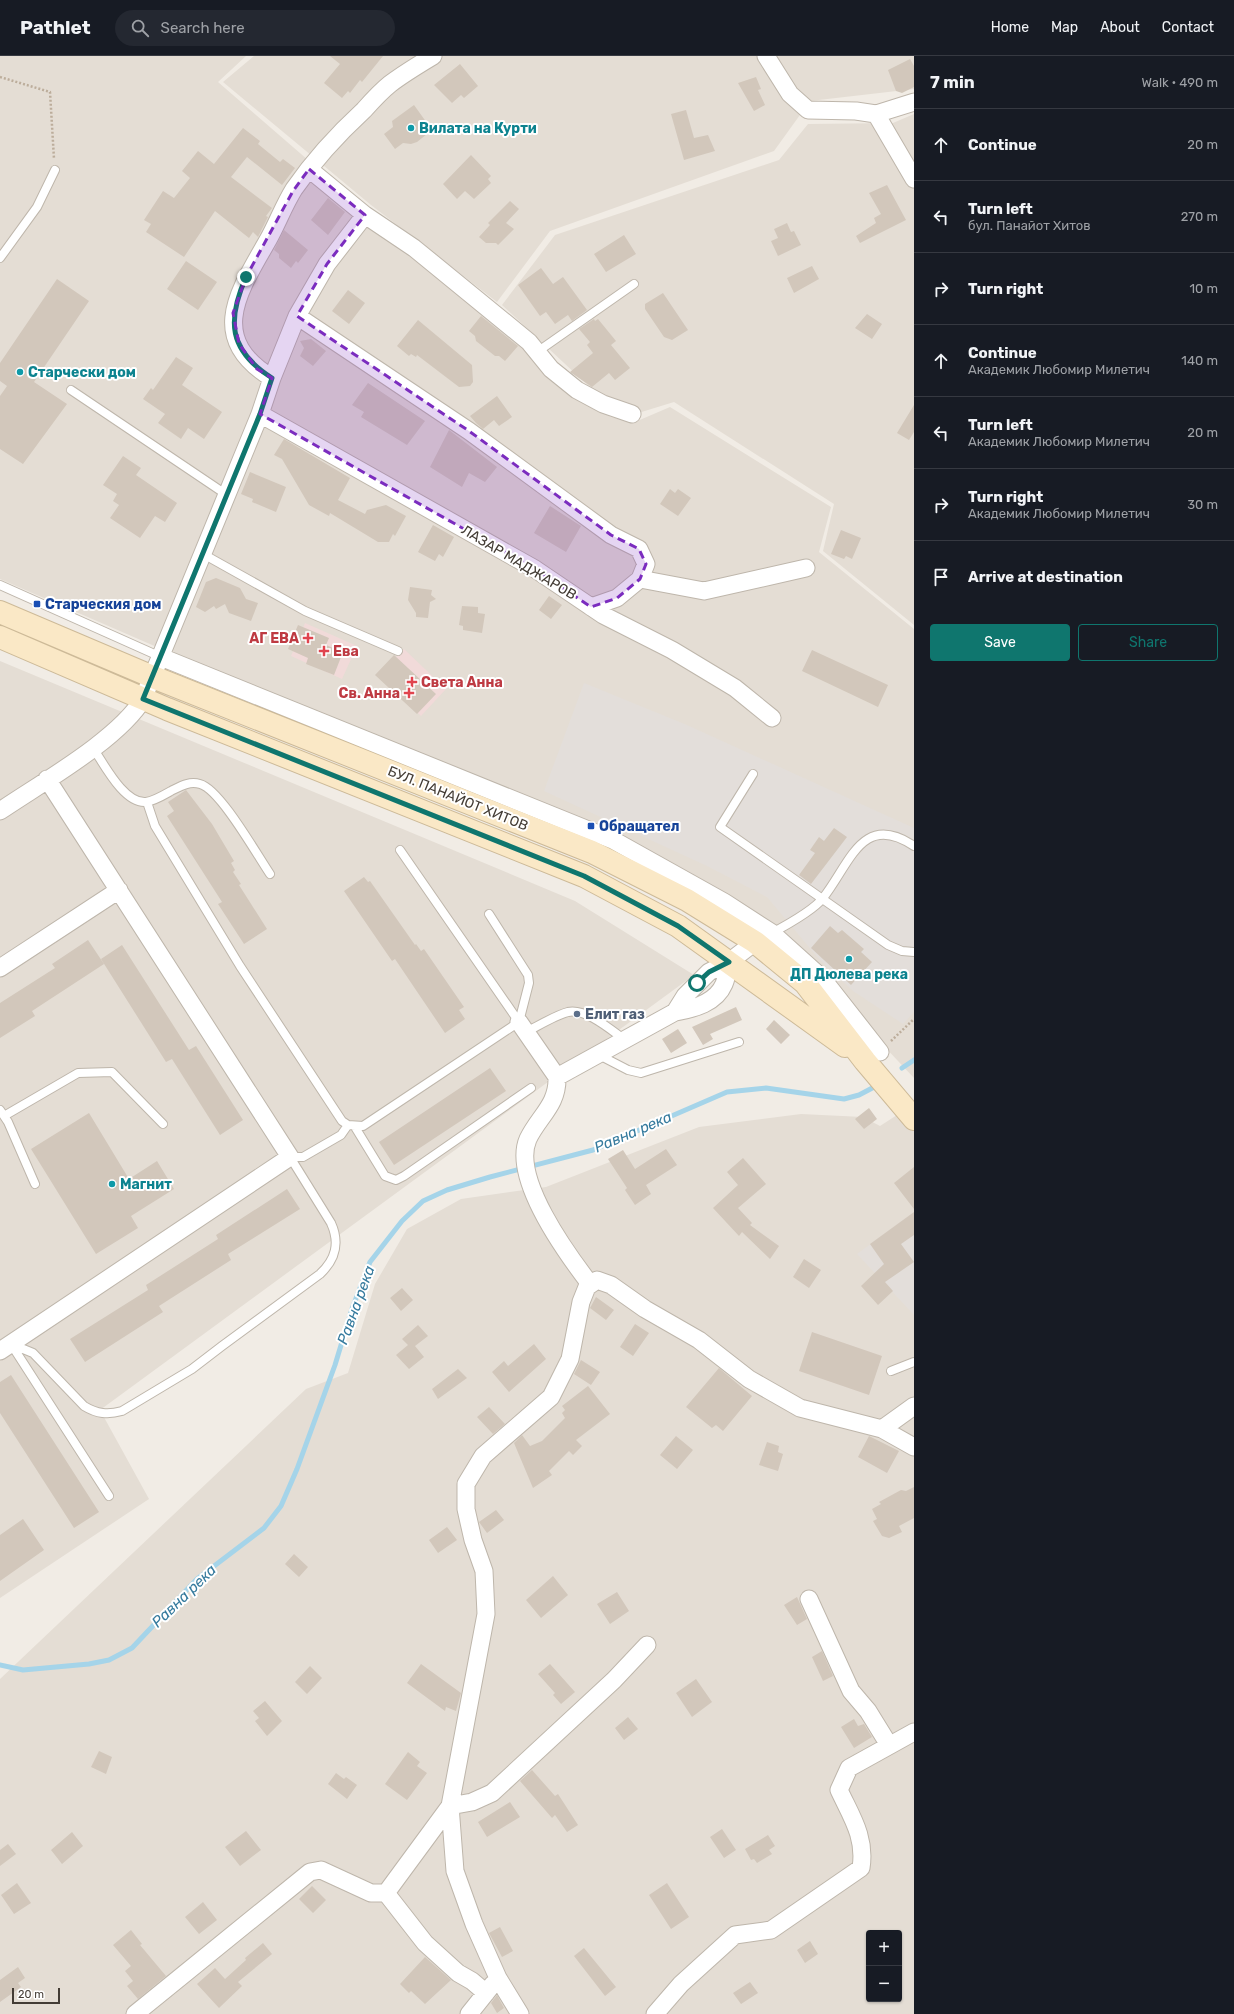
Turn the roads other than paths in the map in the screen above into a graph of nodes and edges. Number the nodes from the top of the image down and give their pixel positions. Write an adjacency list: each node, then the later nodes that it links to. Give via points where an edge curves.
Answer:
1 (433, 56): 5 (street, via 389,85 341,132)
2 (766, 56): 4 (street, via 790,94 808,110)
3 (914, 102): 4 (street)
4 (876, 114): 7 (street)
5 (309, 169): 8 (street); 13 (street, via 293,191 246,277 233,314 235,334 243,350 257,369)
6 (55, 170): 9 (lane, via 37,207)
7 (914, 179)
8 (365, 215): 11 (street, via 327,264); 12 (street, via 414,248 529,342)
9 (0, 258)
10 (634, 284): 12 (lane)
11 (297, 316): 13 (street); 20 (street, via 469,431 611,534 639,549 646,564)
12 (537, 352): 16 (street, via 551,369 577,390 603,404)
13 (272, 378): 15 (street)
14 (71, 390): 17 (lane)
15 (260, 414): 17 (street); 22 (street, ЛАЗАР МАДЖАРОВ, via 535,569)
16 (632, 414)
17 (227, 495): 18 (street)
18 (203, 554): 25 (lane, via 305,611); 26 (street)
19 (806, 568): 20 (street, via 704,591)
20 (640, 579): 22 (street, via 617,598)
21 (0, 585): 26 (lane)
22 (591, 607): 29 (street, ЛАЗАР МАДЖАРОВ, via 729,684)
23 (0, 612): 27 (street, БУЛ. ПАНАЙОТ ХИТОВ)
24 (0, 637): 28 (street, БУЛ. ПАНАЙОТ ХИТОВ)
25 (398, 651)
26 (161, 657): 27 (street); 41 (street, via 613,840 724,902)
27 (153, 677): 28 (street); 41 (street, БУЛ. ПАНАЙОТ ХИТОВ, via 592,852)
28 (143, 699): 30 (street, via 136,711); 43 (street, БУЛ. ПАНАЙОТ ХИТОВ, via 584,876 678,926)
29 (772, 718)
30 (93, 748): 32 (street); 33 (lane, via 123,791 133,800)
31 (754, 774): 39 (lane, via 720,827)
32 (47, 779): 34 (street); 38 (street)
33 (147, 802): 37 (lane, via 186,783 200,784 214,792); 55 (lane, via 155,826 240,966 342,1121)
34 (0, 811)
35 (914, 846): 39 (lane, via 893,835 872,836 855,850)
36 (400, 850): 45 (lane)
37 (270, 874)
38 (119, 890): 44 (street); 56 (street)
39 (822, 899): 41 (lane); 42 (lane, via 888,945 902,951)
40 (489, 914): 45 (lane, via 528,975)
41 (763, 938): 43 (street); 49 (street, БУЛ. ПАНАЙОТ ХИТОВ)
42 (914, 952)
43 (729, 962): 46 (street, via 709,972 685,996 675,1012); 49 (street, БУЛ. ПАНАЙОТ ХИТОВ)
44 (0, 968)
45 (523, 1027): 46 (lane, via 568,1012 578,1012 596,1019); 50 (street); 55 (lane, via 363,1126)
46 (625, 1040): 48 (street)
47 (739, 1042): 48 (lane, via 641,1073 628,1070)
48 (599, 1055): 50 (street)
49 (873, 1056): 52 (street, БУЛ. ПАНАЙОТ ХИТОВ)
50 (557, 1077): 58 (street, via 557,1090 528,1139 524,1157 528,1176 542,1210 559,1241)
51 (531, 1088): 55 (lane, via 396,1180 385,1176)
52 (909, 1108)
53 (2, 1113): 54 (lane, via 78,1073 112,1072); 57 (lane)
54 (163, 1124)
55 (351, 1126): 56 (lane, via 341,1136 303,1157)
56 (290, 1157): 59 (street); 59 (lane, via 335,1233 334,1256 329,1266 320,1274 192,1370 122,1410 102,1414 84,1406 33,1353)
57 (35, 1184)
58 (590, 1284): 63 (street, via 596,1280 611,1285 645,1309 699,1340 749,1379 800,1408); 70 (street, via 581,1302 570,1359 551,1397 483,1456 466,1484 466,1509 484,1571 486,1614)
59 (6, 1348): 65 (lane)
60 (914, 1362): 61 (lane)
61 (890, 1370)
62 (914, 1406): 63 (street)
63 (882, 1429): 64 (street)
64 (914, 1447)
65 (109, 1496)
66 (809, 1599): 69 (street, via 851,1691 868,1711)
67 (647, 1645): 70 (street, via 614,1680 492,1793 472,1802)
68 (914, 1732): 69 (street)
69 (888, 1745): 77 (street, via 850,1768 839,1790 859,1832 864,1853 861,1868 771,1930 735,1935 681,1984)
70 (450, 1806): 71 (street); 72 (street, via 455,1871 474,1924)
71 (386, 1893): 73 (street, via 425,1943 458,1973); 74 (street, via 371,1893 354,1887 321,1870 310,1872)
72 (498, 1978): 73 (street); 76 (street)
73 (486, 1993): 75 (street)
74 (135, 2014)
75 (469, 2014)
76 (520, 2014)
77 (655, 2014)

